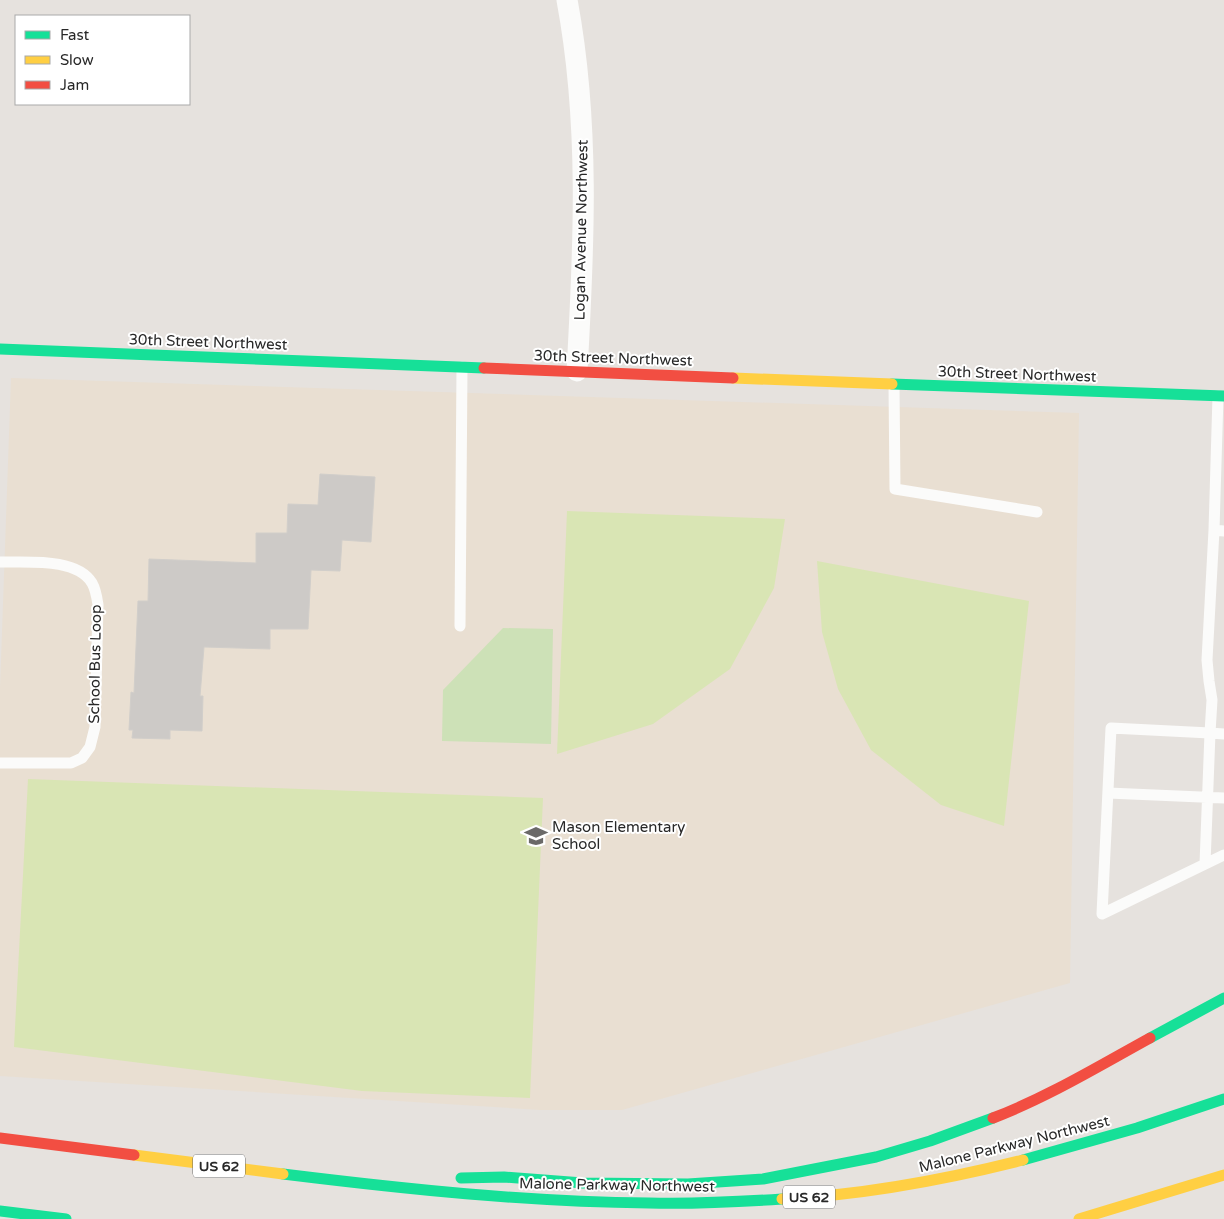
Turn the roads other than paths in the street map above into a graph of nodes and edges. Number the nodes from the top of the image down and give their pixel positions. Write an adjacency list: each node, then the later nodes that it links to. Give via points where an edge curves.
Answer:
1 (567, 0): 4 (street, Logan Avenue Northwest, via 580,98 584,185 584,256)
2 (0, 349): 3 (main road, 30th Street Northwest)
3 (462, 367): 4 (main road, 30th Street Northwest); 10 (lane)
4 (577, 370): 5 (main road, 30th Street Northwest)
5 (894, 385): 6 (main road, 30th Street Northwest); 7 (lane, via 895,489)
6 (1221, 396): 8 (lane)
7 (1037, 512)
8 (1219, 530): 11 (lane, via 1207,660 1212,700)
9 (0, 562): 13 (lane, School Bus Loop, via 58,564 80,571 92,582 98,606 94,727 90,747 82,758 71,763)
10 (460, 626)
11 (1210, 733): 12 (lane); 14 (lane, via 1111,728); 15 (lane)
12 (1224, 734)
13 (0, 763)
14 (1108, 793): 15 (lane); 18 (lane, via 1102,914)
15 (1208, 797): 16 (lane); 18 (lane)
16 (1224, 798)
17 (1224, 855): 18 (lane)
18 (1205, 864)
19 (1224, 998): 23 (main road, via 1025,1105 930,1141 876,1157 763,1179 688,1184)
20 (1224, 1100): 25 (main road, Malone Parkway Northwest / US 62, via 1098,1140 1005,1164 869,1191 728,1202 630,1203 532,1199)
21 (0, 1138): 25 (main road, Malone Parkway Northwest / US 62)
22 (1224, 1175): 28 (main road)
23 (450, 1178)
24 (430, 1179): 25 (main road)
25 (382, 1186)
26 (0, 1211): 27 (main road)
27 (61, 1218)
28 (1079, 1219)

